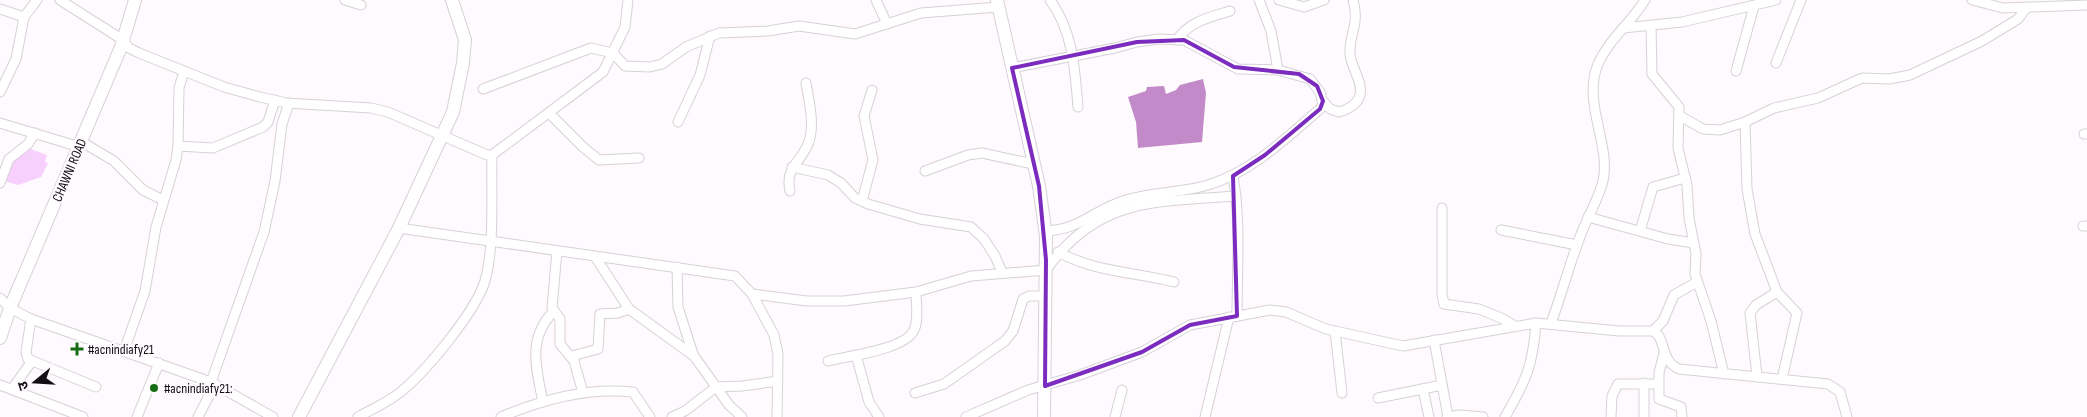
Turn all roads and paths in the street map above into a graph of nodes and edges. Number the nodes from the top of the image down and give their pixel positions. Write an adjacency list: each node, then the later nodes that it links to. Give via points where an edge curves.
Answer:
1 (37, 0): 25 (street)
2 (60, 0): 30 (street)
3 (135, 0): 30 (street, CHAWNI ROAD)
4 (345, 0): 20 (street)
5 (452, 0): 53 (street, via 465,40 453,112)
6 (628, 0): 32 (street, via 625,28)
7 (876, 0): 26 (street)
8 (1050, 0): 33 (street, via 1070,40)
9 (1259, 0): 36 (street, via 1271,31)
10 (1279, 0): 11 (street, via 1304,7)
11 (1324, 0)
12 (1353, 0): 44 (street, via 1357,20 1350,55 1360,95 1352,106 1339,112 1330,109)
13 (1645, 0): 28 (street)
14 (1776, 0): 21 (street)
15 (1801, 0): 34 (street)
16 (1972, 0): 22 (street, via 1996,7)
17 (2059, 3): 19 (street); 22 (street)
18 (998, 4): 26 (street, via 921,13); 35 (street)
19 (2087, 5)
20 (361, 6)
21 (1754, 6): 27 (street); 38 (street)
22 (2027, 7): 50 (street, via 2018,18 1982,41 1910,75 1889,79 1862,78 1818,98 1774,108)
23 (0, 8): 25 (street)
24 (1230, 11): 31 (street, via 1193,24)
25 (24, 18): 42 (street, via 16,59)
26 (887, 24): 29 (street, via 855,34 799,26)
27 (1651, 26): 28 (street); 48 (street, via 1652,74 1678,104)
28 (1623, 28): 69 (street, via 1603,55 1593,84 1604,171)
29 (710, 36): 32 (street, via 668,61 650,67 624,66); 49 (street, via 700,75)
30 (123, 40): 37 (street, via 138,53); 54 (street, CHAWNI ROAD)
31 (1177, 40): 33 (street, via 1137,42); 36 (street, via 1194,43 1238,69)
32 (613, 53): 40 (street, via 591,48); 47 (street, via 603,72)
33 (1073, 57): 35 (street); 46 (street)
34 (1776, 63)
35 (1012, 68): 58 (street)
36 (1278, 70): 44 (street, via 1310,79)
37 (184, 71): 43 (street, via 224,87); 55 (street, via 177,104)
38 (1736, 71)
39 (806, 83): 59 (street, via 812,120 810,138 808,147)
40 (483, 90)
41 (872, 90): 67 (street, via 864,116 873,160)
42 (0, 92)
43 (275, 100): 45 (street); 55 (street, via 268,122 263,127 213,148)
44 (1323, 101): 61 (street, via 1320,109)
45 (289, 103): 53 (street, via 377,108); 114 (street, via 282,124 264,232)
46 (1078, 107)
47 (549, 113): 56 (street); 57 (street, via 599,160)
48 (1680, 116): 50 (street, via 1708,130 1720,130); 62 (street, via 1678,148)
49 (678, 122)
50 (1745, 122): 86 (street, via 1746,172 1752,218 1758,245)
51 (0, 123): 52 (street)
52 (35, 133): 54 (street); 63 (street, via 28,144 9,159)
53 (443, 136): 56 (street); 70 (street)
54 (81, 144): 66 (street, via 114,162 143,190); 90 (street, CHAWNI ROAD)
55 (178, 146): 66 (street)
56 (492, 155): 74 (street)
57 (639, 158)
58 (1033, 164): 60 (street, via 982,153); 72 (street)
59 (792, 167): 64 (street, via 788,177); 67 (street, via 828,175)
60 (925, 171)
61 (1233, 177): 65 (street); 72 (street, via 1195,188 1125,200 1071,228)
62 (1685, 178): 73 (street, via 1653,187); 75 (street)
63 (0, 183)
64 (790, 191)
65 (1236, 193): 78 (street, via 1128,207 1074,236); 93 (street)
66 (163, 200): 102 (street, via 145,291)
67 (862, 201): 82 (street, via 907,216 971,227 984,238)
68 (1442, 208): 97 (street, via 1444,304 1479,310)
69 (1588, 217): 73 (street); 76 (street)
70 (399, 228): 74 (street); 135 (street)
71 (1501, 230): 76 (street)
72 (1045, 231): 81 (street)
73 (1640, 231): 75 (street)
74 (490, 240): 77 (street); 136 (street, via 484,284 460,327 402,390)
75 (1694, 244): 84 (street)
76 (1577, 245): 96 (street)
77 (557, 251): 79 (street); 92 (street)
78 (1058, 252): 81 (street); 83 (street, via 1102,269)
79 (596, 258): 80 (street); 91 (street)
80 (677, 267): 87 (street, via 728,273 741,280); 106 (street, via 678,307)
81 (1046, 270): 82 (street); 88 (street)
82 (1002, 272): 85 (street, via 962,278)
83 (1174, 282)
84 (1696, 282): 98 (street, via 1674,296 1663,321); 110 (street, via 1711,321)
85 (916, 292): 87 (street, via 844,301 807,301); 104 (street, via 916,322 909,336 898,344)
86 (1777, 292): 111 (street, via 1756,305 1750,313); 112 (street, via 1797,313)
87 (752, 294): 113 (street, via 777,345)
88 (1045, 296): 120 (street); 126 (street, via 1023,299 1013,331 1005,341 944,384)
89 (0, 298): 90 (street)
90 (10, 308): 94 (street); 100 (street, CHAWNI ROAD)
91 (629, 309): 105 (street, via 600,314 600,347); 106 (street)
92 (554, 311): 105 (street, via 560,319 560,344); 129 (street, via 544,321 534,349)
93 (1233, 317): 99 (street, via 1279,310 1309,324); 120 (street, via 1190,325 1142,352); 145 (street)
94 (31, 319): 102 (street); 107 (street, via 26,352)
95 (1536, 323): 96 (street); 97 (street); 149 (street, via 1529,371)
96 (1551, 323): 98 (street, via 1618,331)
97 (1515, 326): 101 (street)
98 (1653, 331): 103 (street, via 1660,337)
99 (1338, 332): 101 (street, via 1402,346); 127 (street)
100 (0, 338)
101 (1434, 340): 118 (street)
102 (124, 351): 109 (street)
103 (1664, 353): 110 (street, via 1672,366 1679,369); 116 (street)
104 (856, 354): 108 (street); 141 (street, via 869,402)
105 (572, 356): 125 (street)
106 (694, 356): 121 (street)
107 (32, 361): 119 (street); 122 (street)
108 (828, 361)
109 (159, 363): 114 (street); 132 (street)
110 (1724, 374): 111 (street)
111 (1757, 376): 112 (street)
112 (1782, 379): 153 (street, via 1833,386 1840,392)
113 (778, 381): 121 (street); 140 (street)
114 (213, 383): 133 (street); 134 (street)
115 (1644, 384): 116 (street); 150 (street, via 1618,384 1612,396); 151 (street)
116 (1658, 384): 152 (street, via 1659,398 1681,407)
117 (0, 385): 122 (street)
118 (1442, 385): 123 (street); 147 (street)
119 (96, 386)
120 (1045, 386): 142 (street); 143 (street)
121 (716, 387): 138 (street); 139 (street, via 728,405)
122 (12, 389): 131 (street)
123 (1423, 389): 128 (street); 146 (street)
124 (1122, 390): 144 (street)
125 (583, 393): 129 (street); 130 (street, via 600,390 633,392 639,397)
126 (915, 393)
127 (1342, 393)
128 (1378, 398)
129 (543, 402): 137 (street)
130 (646, 415)
131 (83, 417)
132 (137, 417)
133 (198, 417)
134 (273, 417)
135 (298, 417)
136 (358, 417)
137 (501, 417)
138 (672, 417)
139 (742, 417)
140 (777, 417)
141 (879, 417)
142 (966, 417)
143 (1044, 417)
144 (1116, 417)
145 (1205, 417)
146 (1429, 417)
147 (1448, 417): 148 (street)
148 (1483, 417)
149 (1504, 417)
150 (1611, 417)
151 (1644, 417)
152 (1682, 417)
153 (1847, 417)

